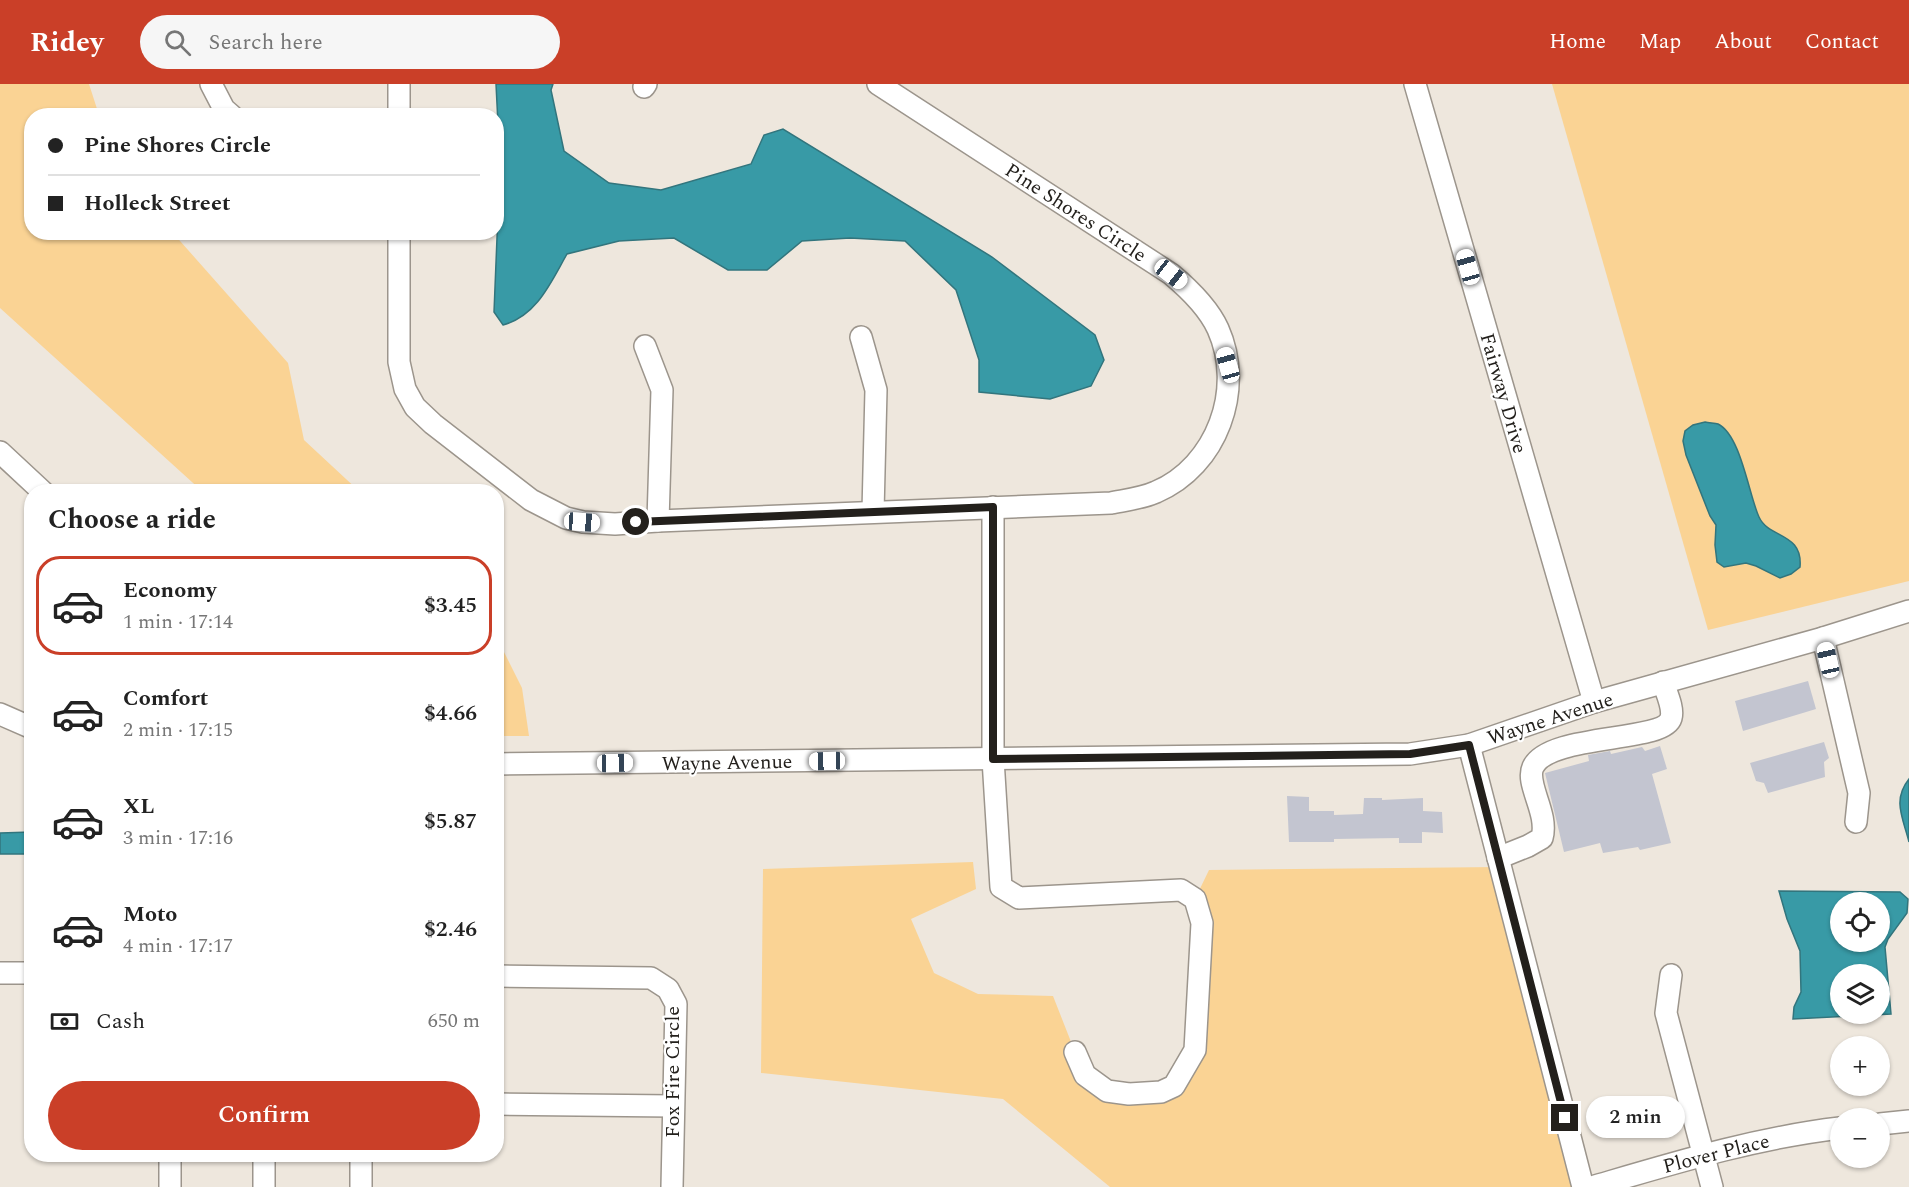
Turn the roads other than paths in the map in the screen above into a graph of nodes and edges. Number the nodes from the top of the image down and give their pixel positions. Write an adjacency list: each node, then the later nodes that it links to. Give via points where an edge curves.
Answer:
1 (211, 84): 5 (street)
2 (399, 84): 6 (street)
3 (878, 84): 12 (street, Pine Shores Circle, via 1171,274 1193,291 1218,328 1228,365 1228,393 1220,426 1204,453 1183,476 1155,492 1111,503)
4 (1414, 84): 18 (street, Fairway Drive)
5 (223, 108)
6 (399, 108)
7 (399, 240): 14 (street, Pine Shores Circle, via 399,362 405,389 415,406 432,424 531,500 566,518 615,524)
8 (861, 337): 13 (street, via 876,390)
9 (645, 346): 14 (street, via 662,390)
10 (0, 452): 11 (street)
11 (34, 484)
12 (993, 507): 13 (street, Pine Shores Circle); 22 (street)
13 (873, 512): 14 (street, Pine Shores Circle)
14 (658, 521)
15 (1909, 611): 16 (street, Wayne Avenue)
16 (1823, 638): 17 (street, Wayne Avenue); 24 (street, via 1859,793)
17 (1664, 682): 18 (street, Wayne Avenue); 25 (street, via 1672,714 1666,725 1551,752 1538,760 1532,776 1543,814 1542,838)
18 (1594, 702): 21 (street, Wayne Avenue)
19 (0, 714): 20 (street)
20 (24, 724)
21 (1469, 745): 22 (street, Wayne Avenue, via 1410,754); 25 (street)
22 (993, 759): 23 (street, Wayne Avenue); 30 (street, via 1001,887 1019,898 1181,890 1195,899 1202,923 1195,1050 1174,1086 1161,1092 1107,1091 1085,1075)
23 (504, 764)
24 (1856, 822)
25 (1498, 858): 44 (street)
26 (0, 973): 27 (street)
27 (24, 973)
28 (1671, 975): 36 (street, via 1666,1013)
29 (504, 976): 32 (street, Fox Fire Circle, via 651,978 668,989 676,1004)
30 (1075, 1052)
31 (504, 1104): 32 (street)
32 (673, 1106): 43 (street, Fox Fire Circle)
33 (1909, 1121): 34 (street)
34 (1890, 1123)
35 (1830, 1129): 36 (street, Plover Place)
36 (1702, 1154): 45 (street, Plover Place); 46 (street)
37 (170, 1162): 40 (street)
38 (264, 1162): 41 (street)
39 (361, 1162): 42 (street)
40 (170, 1187)
41 (264, 1187)
42 (361, 1187)
43 (672, 1187)
44 (1583, 1187)
45 (1592, 1187)
46 (1712, 1187)

